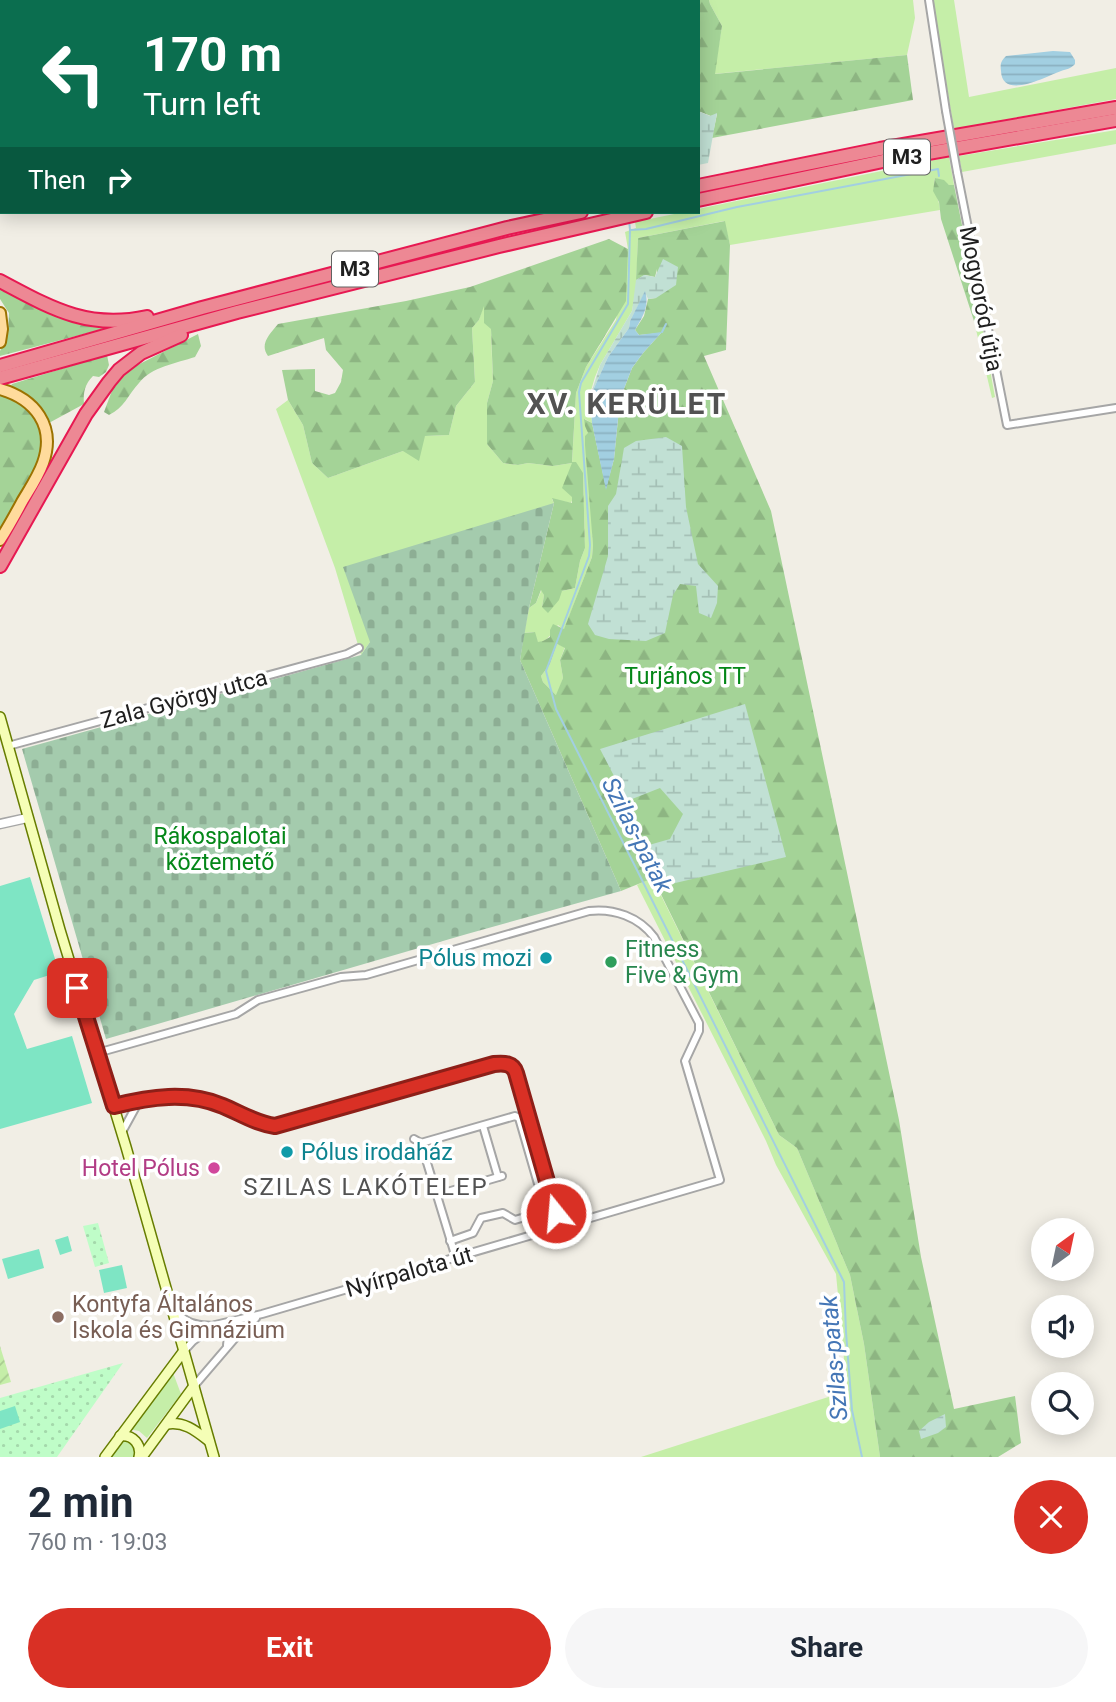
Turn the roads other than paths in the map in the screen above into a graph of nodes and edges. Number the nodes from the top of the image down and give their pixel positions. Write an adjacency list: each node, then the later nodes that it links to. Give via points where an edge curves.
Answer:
1 (929, 0): 16 (street, Mogyoród útja, bridge, via 957,172 1007,425)
2 (1116, 108): 4 (highway, M3)
3 (1116, 120): 5 (highway, M3, via 883,161)
4 (700, 186)
5 (700, 200)
6 (572, 214): 9 (highway, M3)
7 (638, 214): 10 (highway, M3)
8 (0, 281): 9 (highway, via 61,312 91,320 137,319 181,308)
9 (202, 308): 13 (highway, M3)
10 (237, 312): 14 (highway, M3); 17 (highway, via 152,347 119,370)
11 (0, 313): 12 (main road)
12 (0, 342)
13 (0, 366)
14 (0, 378)
15 (0, 388): 17 (main road, via 34,408 42,418 47,440 42,465)
16 (1116, 408)
17 (5, 544): 18 (highway); 19 (highway)
18 (0, 559)
19 (0, 566)
20 (359, 648): 22 (street, Zala György utca)
21 (0, 717): 22 (main road)
22 (5, 743): 23 (main road)
23 (27, 818): 24 (street); 25 (main road)
24 (0, 824)
25 (97, 1053): 27 (main road); 35 (street, Nyírpalota út, via 236,1014 258,1000 341,977 366,975 589,911 617,912 647,927 699,1023 685,1061 720,1180)
26 (139, 1101): 27 (street); 29 (street); 33 (street, via 173,1096 195,1099 275,1126 494,1064 508,1064 516,1073)
27 (114, 1106): 29 (main road)
28 (483, 1126): 31 (street); 32 (street, via 500,1177); 34 (street, via 519,1118 544,1212 515,1220 503,1213 481,1219 474,1233)
29 (122, 1132): 36 (main road)
30 (414, 1139): 31 (street)
31 (421, 1143): 32 (street)
32 (437, 1195): 34 (street)
33 (556, 1213)
34 (450, 1241): 35 (street)
35 (456, 1258): 37 (street, Nyírpalota út)
36 (171, 1309): 38 (street, via 188,1322); 40 (main road)
37 (262, 1314): 38 (street, Nyírpalota út); 39 (street, Nyírpalota út)
38 (215, 1325): 39 (street, via 226,1333); 40 (street, Nyírpalota út)
39 (227, 1346): 42 (street, Nyírpalota út)
40 (183, 1352): 41 (main road); 45 (main road, Nyírpalota út)
41 (188, 1369): 42 (street); 43 (main road)
42 (203, 1373): 43 (street, Nyírpalota út)
43 (194, 1386): 44 (main road, Nyírpalota út); 46 (main road)
44 (167, 1424): 46 (main road, via 186,1425); 48 (main road, Nyírpalota út)
45 (120, 1436): 47 (main road, Nyírpalota út); 48 (main road, via 131,1437)
46 (209, 1442): 49 (main road)
47 (105, 1457)
48 (141, 1457)
49 (214, 1457)

